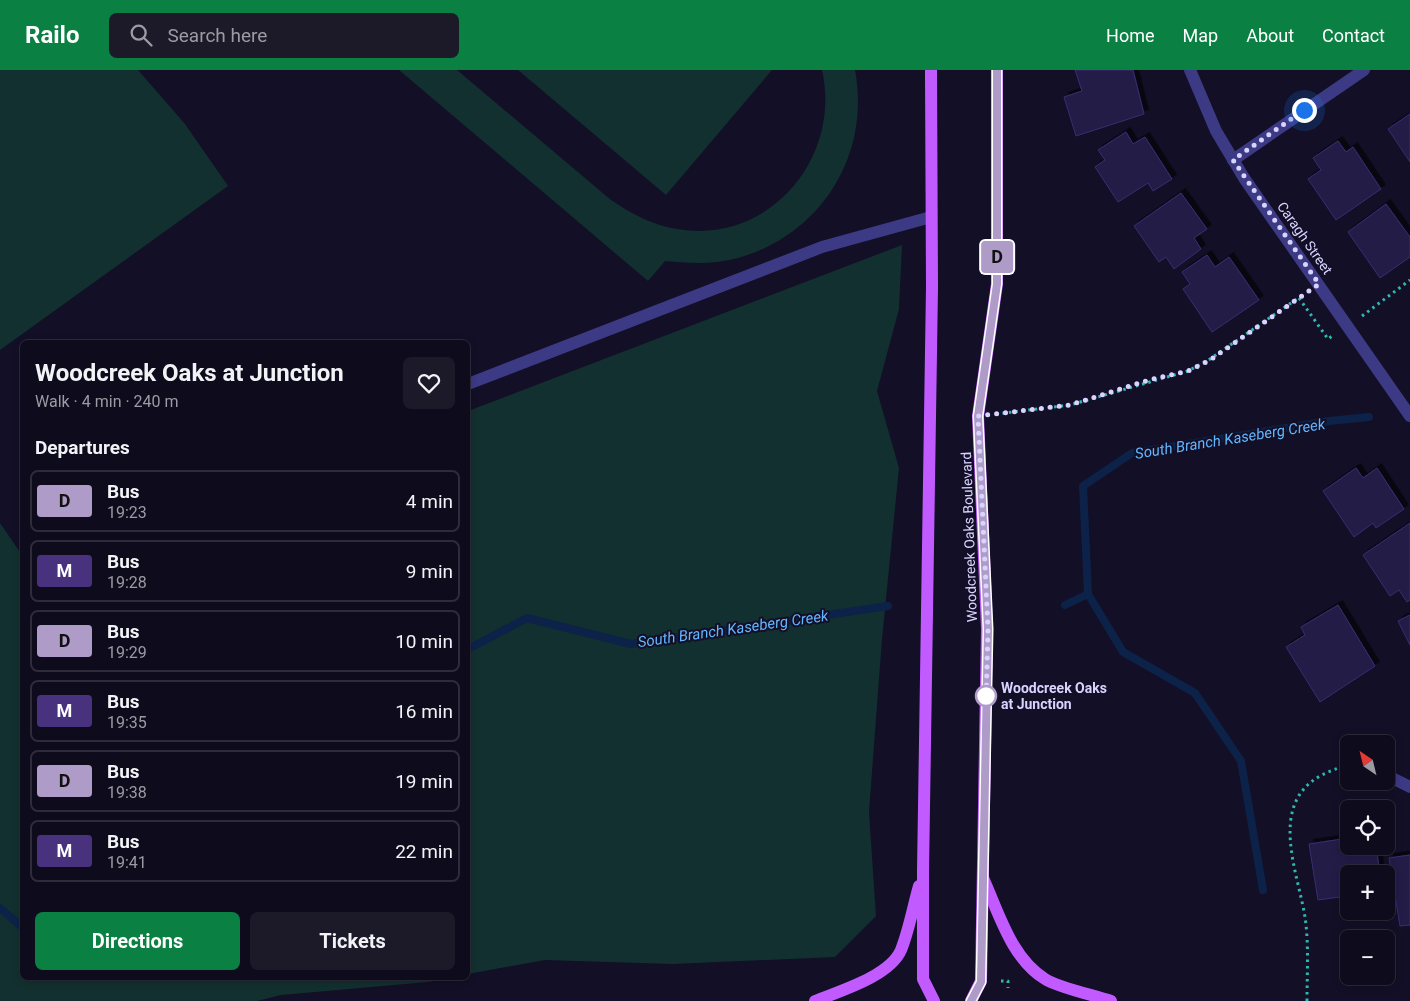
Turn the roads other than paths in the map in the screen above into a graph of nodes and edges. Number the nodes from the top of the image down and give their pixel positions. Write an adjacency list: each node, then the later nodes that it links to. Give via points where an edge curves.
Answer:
1 (931, 70): 6 (main road)
2 (997, 70): 12 (main road, Woodcreek Oaks Boulevard, via 997,284 978,416 988,629)
3 (1190, 70): 5 (street, Caragh Street, via 1202,102)
4 (1364, 70): 5 (street)
5 (1233, 160): 8 (street, Caragh Street)
6 (932, 216): 7 (street, via 822,247); 11 (main road)
7 (470, 383)
8 (1410, 416)
9 (1395, 780): 10 (street)
10 (1410, 787)
11 (923, 872): 13 (main road, via 900,952 884,969); 14 (main road, via 923,979)
12 (982, 874): 15 (main road, Woodcreek Oaks Boulevard, via 981,982); 16 (main road, via 1014,947 1027,965 1046,980)
13 (815, 1001)
14 (934, 1001)
15 (970, 1001)
16 (1111, 1001)

